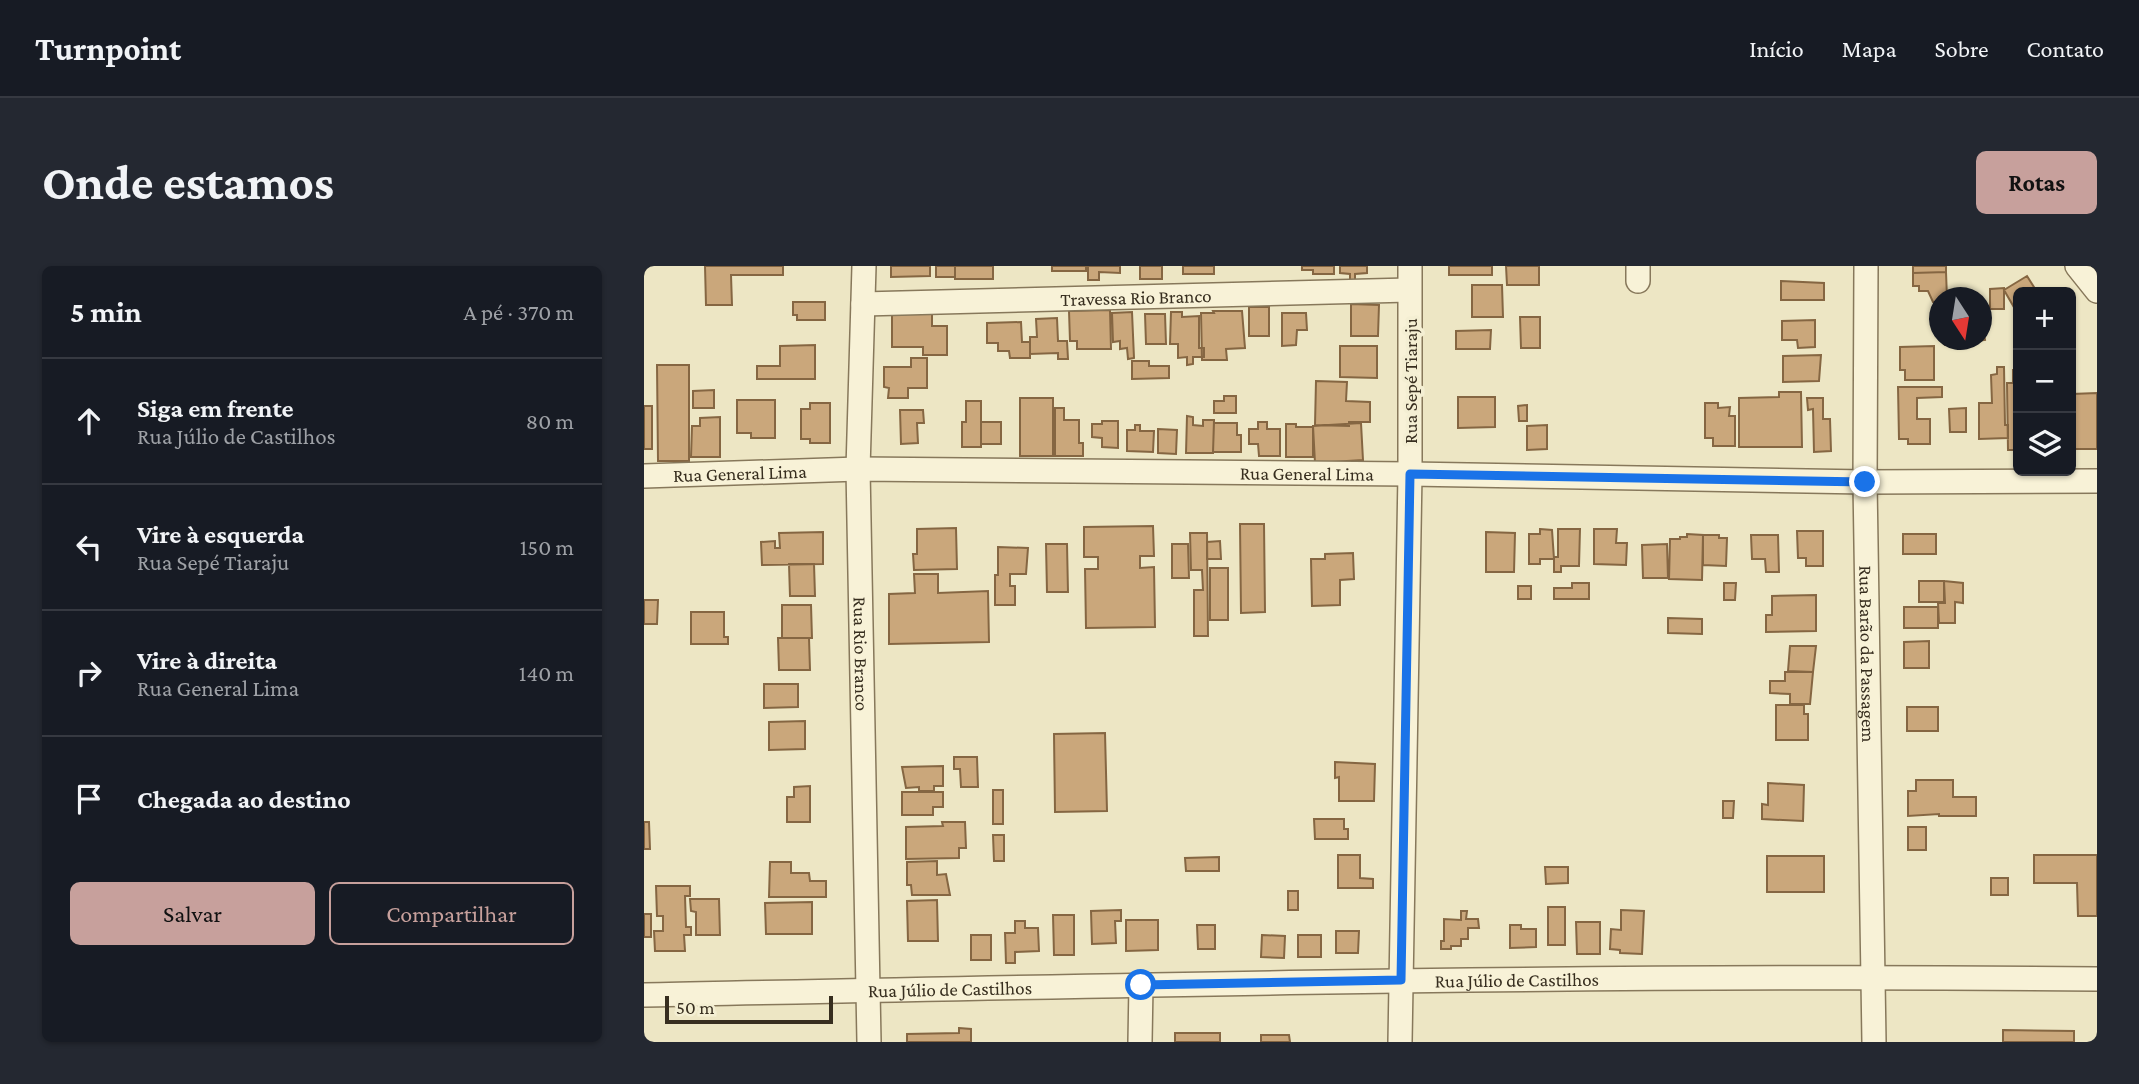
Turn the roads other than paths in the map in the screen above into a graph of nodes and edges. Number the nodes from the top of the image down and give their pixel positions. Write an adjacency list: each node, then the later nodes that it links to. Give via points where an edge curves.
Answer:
1 (864, 266): 7 (street, Rua Rio Branco)
2 (1410, 266): 5 (street, Rua Sepé Tiaraju)
3 (1866, 266): 12 (street, Rua Barão da Passagem)
4 (2077, 266): 6 (street)
5 (1409, 290): 7 (street, Travessa Rio Branco); 9 (street, Rua Sepé Tiaraju)
6 (2097, 291)
7 (863, 304): 8 (street, Rua Rio Branco)
8 (858, 470): 9 (street, Rua General Lima); 10 (street, Rua General Lima); 17 (street, Rua Rio Branco)
9 (1410, 474): 12 (street, Rua General Lima); 15 (street, Rua Sepé Tiaraju)
10 (644, 476)
11 (2097, 481): 12 (street, Rua General Lima)
12 (1865, 482): 13 (street, Rua Barão da Passagem)
13 (1874, 977): 14 (street, Rua Júlio de Castilhos); 15 (street, Rua Júlio de Castilhos); 22 (street, Rua Barão da Passagem)
14 (2097, 979)
15 (1401, 980): 16 (street, Rua Júlio de Castilhos); 21 (street, Rua Sepé Tiaraju)
16 (1141, 985): 17 (street, Rua Júlio de Castilhos); 20 (street)
17 (870, 990): 18 (street, Rua Júlio de Castilhos); 19 (street, Rua Rio Branco)
18 (644, 995)
19 (869, 1042)
20 (1140, 1042)
21 (1400, 1042)
22 (1874, 1042)

